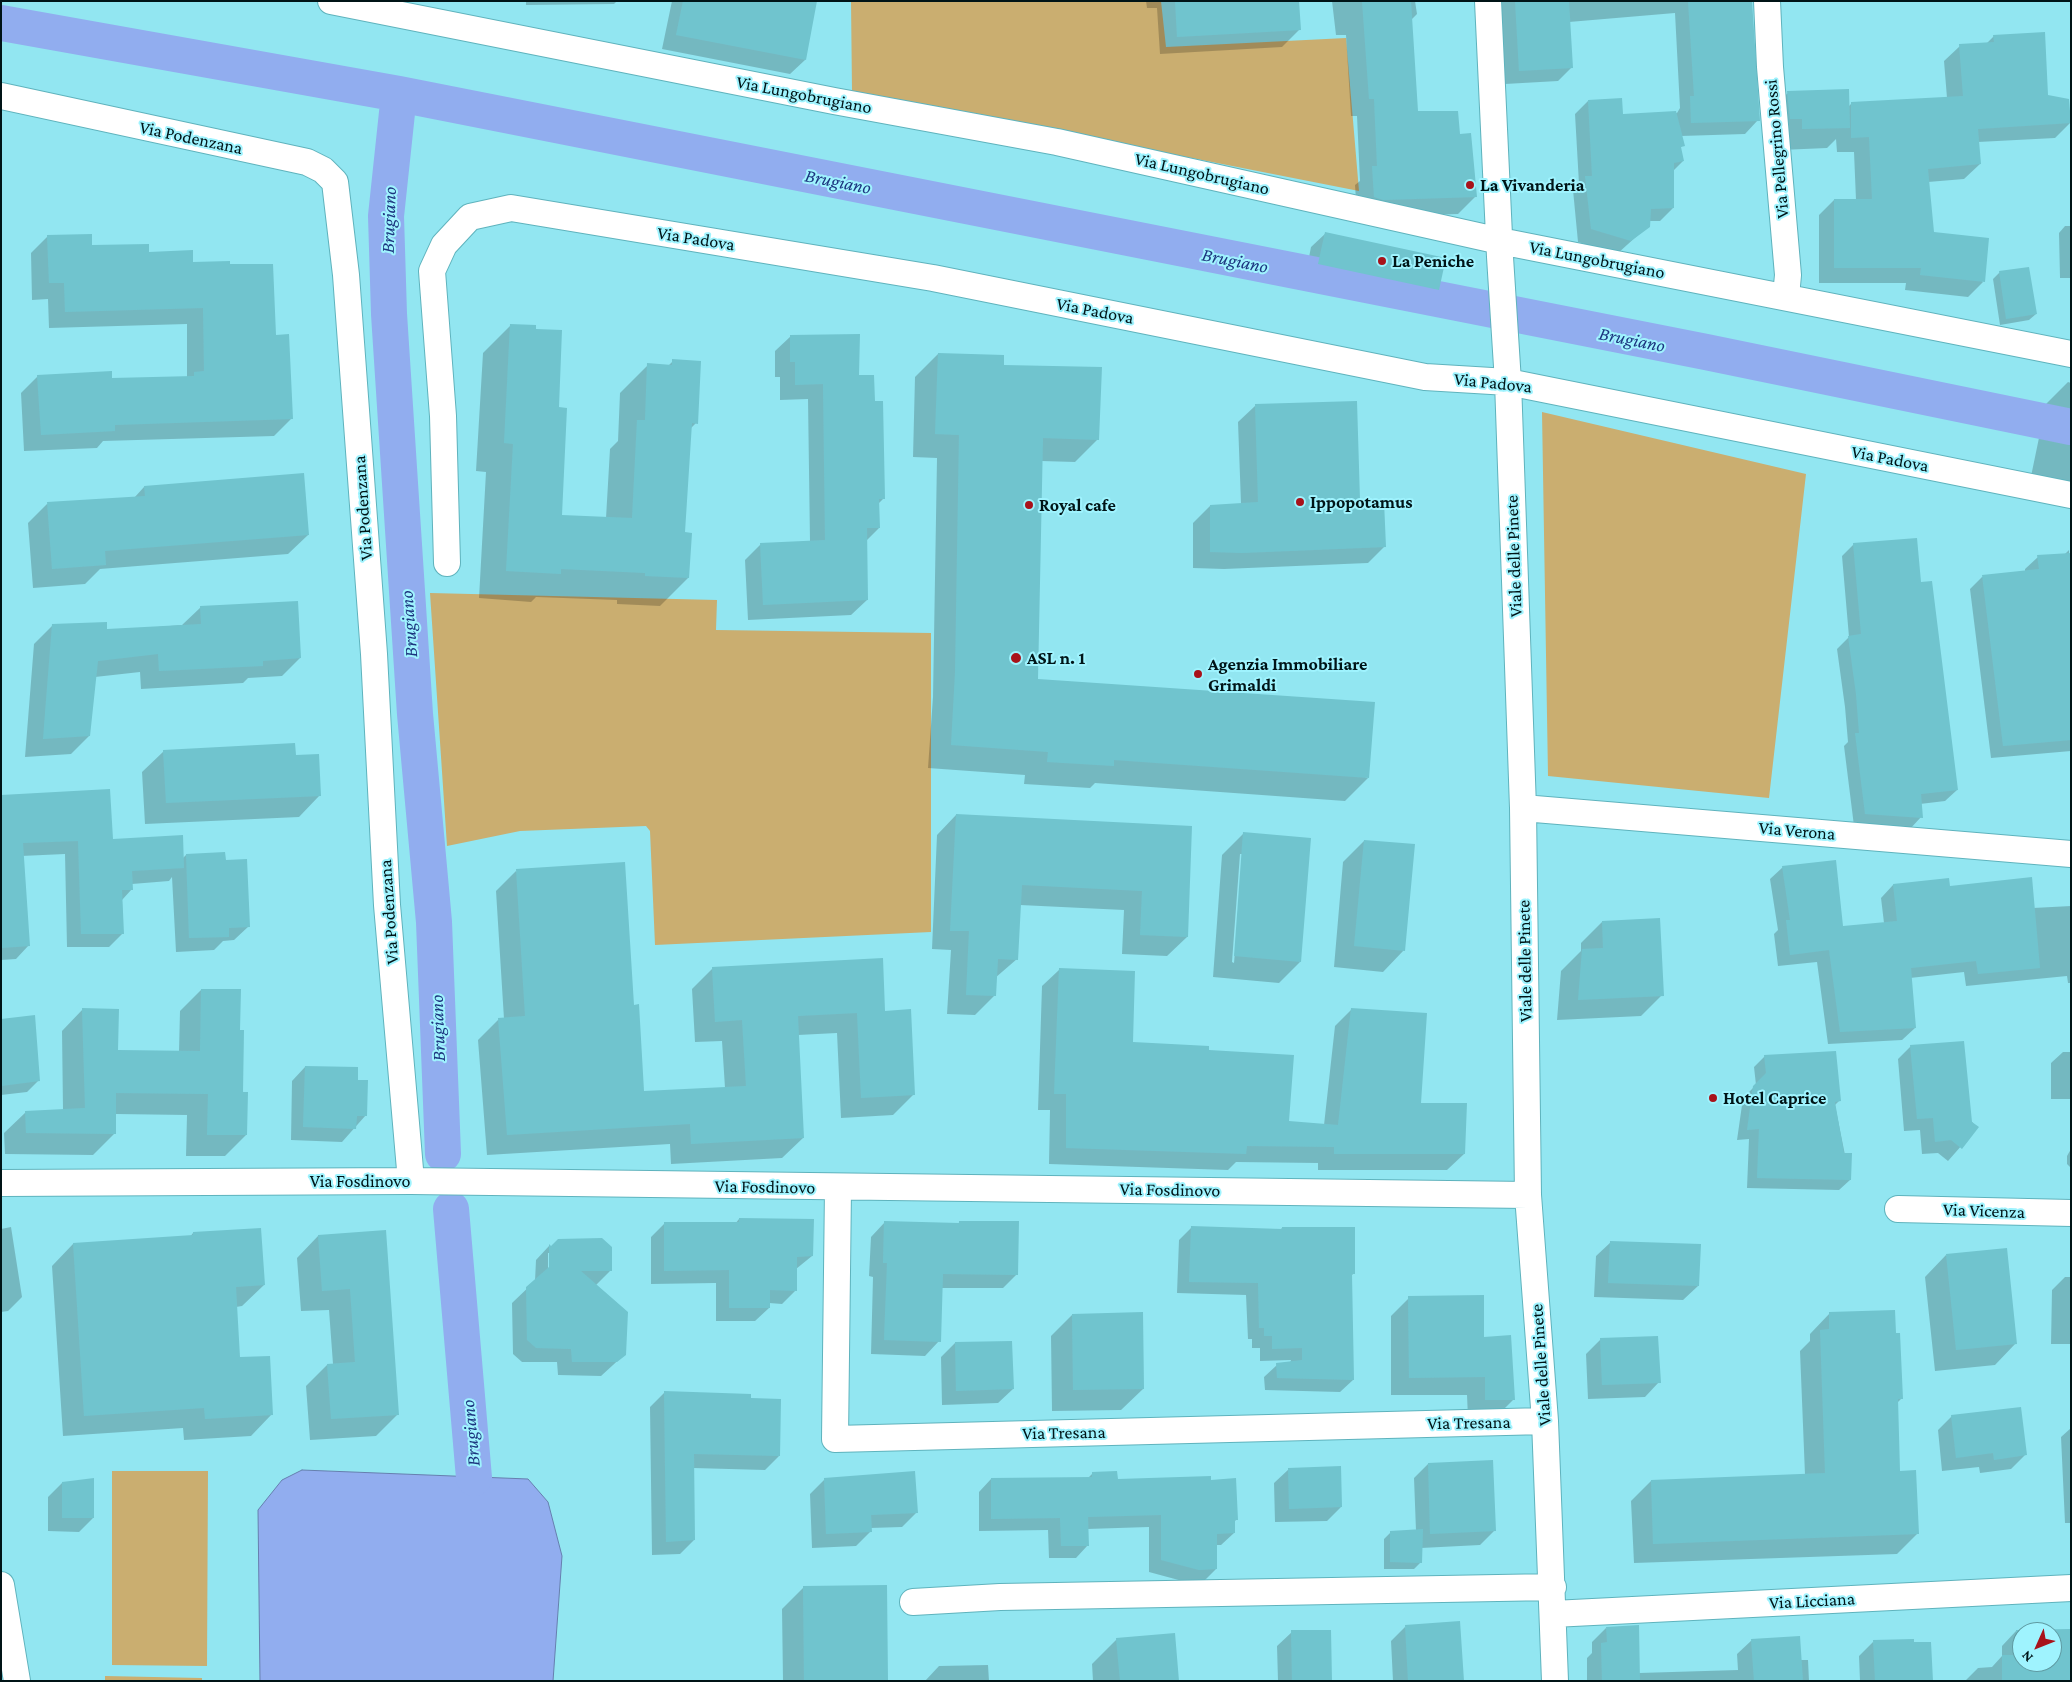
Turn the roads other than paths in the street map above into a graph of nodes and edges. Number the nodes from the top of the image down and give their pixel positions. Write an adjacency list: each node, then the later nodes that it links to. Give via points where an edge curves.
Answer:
1 (331, 1): 5 (street, Via Lungobrugiano, via 825,100 1057,142)
2 (1488, 1): 5 (street, Viale delle Pinete)
3 (1767, 1): 6 (street, Via Pellegrino Rossi, via 1788,275)
4 (1, 96): 13 (street, Via Podenzana, via 307,162 323,170 335,182 348,305 374,654 387,905)
5 (1500, 249): 6 (street, Via Lungobrugiano); 8 (street, Viale delle Pinete)
6 (1786, 296): 7 (street, Via Lungobrugiano)
7 (2071, 354)
8 (1508, 377): 9 (street, Via Padova); 10 (street, Via Padova, via 1425,377 933,278 511,208 470,217 444,245 432,271 443,416); 11 (street, Viale delle Pinete)
9 (2071, 495)
10 (447, 563)
11 (1523, 808): 12 (street, Via Verona); 16 (street, Viale delle Pinete)
12 (2071, 854)
13 (411, 1181): 14 (street, Via Fosdinovo); 15 (street, Via Fosdinovo)
14 (1, 1183)
15 (838, 1188): 16 (street, Via Fosdinovo); 19 (street, Via Tresana, via 835,1439)
16 (1528, 1195): 19 (street, Viale delle Pinete)
17 (1898, 1209): 18 (street, Via Vicenza)
18 (2071, 1213)
19 (1545, 1421): 21 (street, Viale delle Pinete)
20 (1, 1585): 25 (street)
21 (1553, 1587): 23 (street, via 1010,1597); 24 (street, Viale delle Pinete)
22 (2071, 1588): 24 (street, Via Licciana)
23 (913, 1602)
24 (1553, 1614): 26 (street, Viale delle Pinete)
25 (17, 1681)
26 (1555, 1681)

